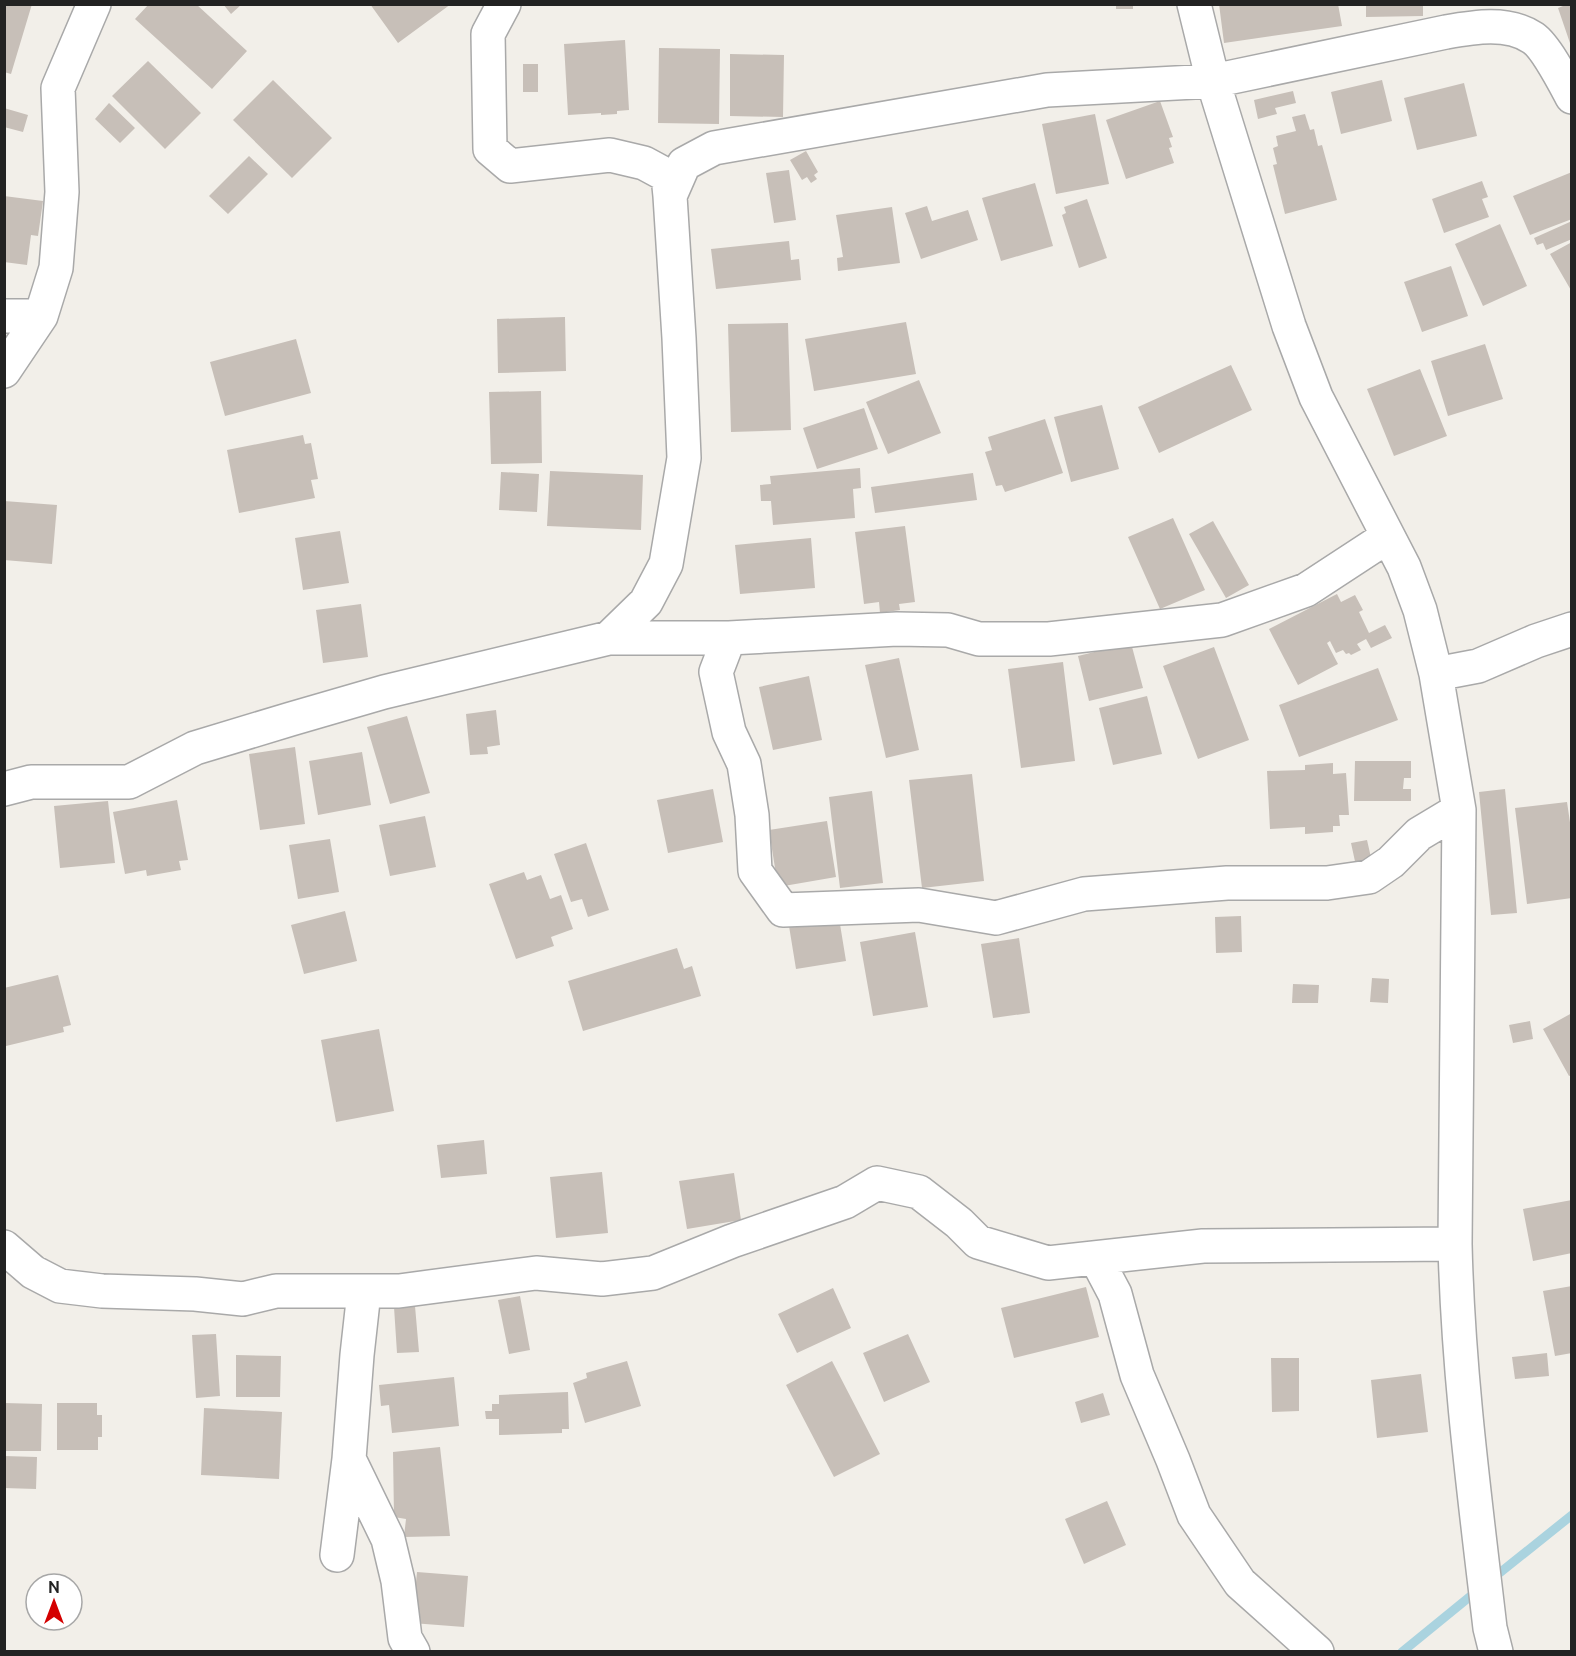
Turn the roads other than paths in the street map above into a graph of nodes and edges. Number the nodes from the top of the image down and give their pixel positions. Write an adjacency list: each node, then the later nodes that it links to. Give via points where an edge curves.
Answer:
1 (94, 4): 8 (street, via 58,88 62,192 56,268)
2 (504, 4): 6 (street, via 488,34 490,149 510,166 610,155 644,163 668,176)
3 (1194, 4): 4 (street)
4 (1213, 81): 5 (street, via 1446,32 1507,27 1534,38); 6 (street, via 1047,90 714,148 684,164); 10 (street, via 1289,326 1312,387)
5 (1572, 96)
6 (670, 196): 12 (street, via 684,458 666,564 646,602)
7 (4, 316): 8 (street)
8 (41, 316): 9 (street)
9 (4, 371)
10 (1387, 537): 13 (street, via 1306,590 1222,620 1049,639 979,639 948,630 907,629); 14 (street, via 1404,567 1420,610)
11 (1572, 629): 14 (street, via 1478,666)
12 (609, 638): 13 (street); 15 (street, via 384,692 280,722 195,748 129,782 31,782)
13 (729, 638): 16 (street, via 716,672 729,732 744,764 752,815 754,871 783,910 919,905 996,918 1084,894 1369,878 1419,834)
14 (1436, 674): 16 (street)
15 (4, 789)
16 (1459, 810): 17 (street)
17 (1455, 1244): 19 (street, via 1203,1246); 25 (street, via 1463,1394)
18 (4, 1247): 20 (street, via 33,1272 60,1286 243,1299 276,1291)
19 (1096, 1258): 20 (street, via 1048,1263 978,1242 919,1192 877,1183 845,1202 652,1273 602,1279 536,1273); 24 (street, via 1115,1294 1137,1375 1194,1515 1240,1583)
20 (364, 1292): 21 (street)
21 (349, 1459): 22 (street); 23 (street, via 388,1539 405,1638)
22 (337, 1555)
23 (413, 1652)
24 (1317, 1652)
25 (1496, 1652)

